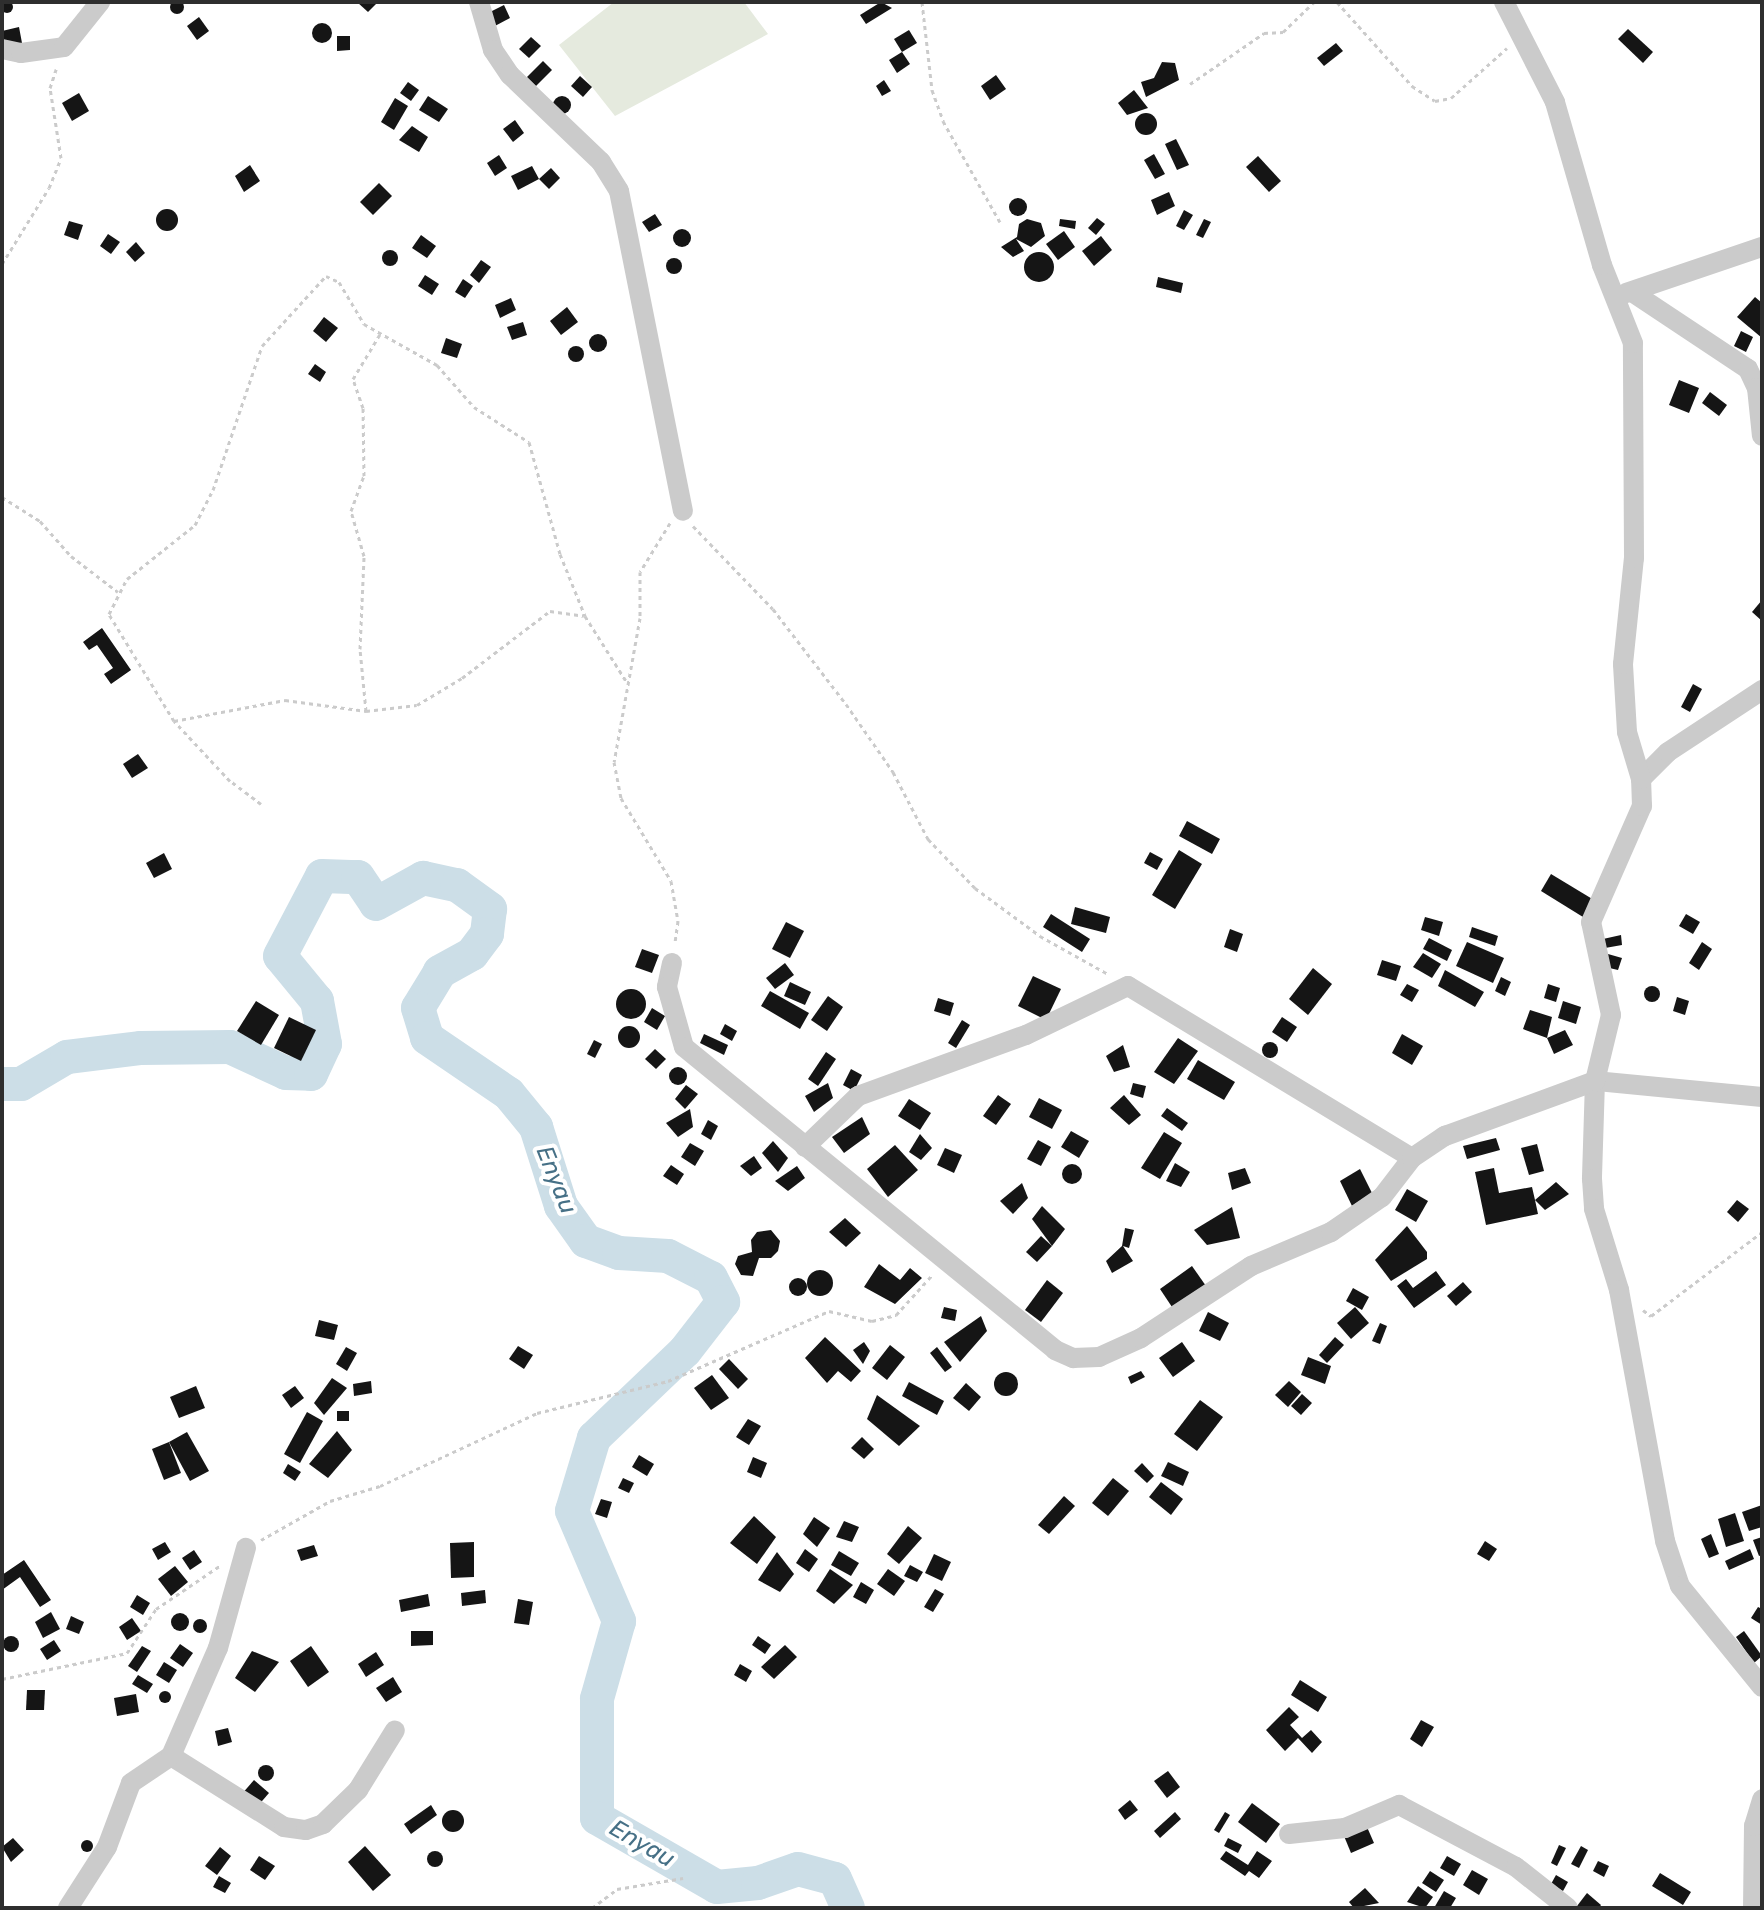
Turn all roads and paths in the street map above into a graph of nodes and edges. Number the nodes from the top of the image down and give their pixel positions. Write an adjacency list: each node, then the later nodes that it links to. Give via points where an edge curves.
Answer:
1 (100, 2): 8 (street)
2 (479, 2): 18 (street, via 493,50 510,75 601,162 619,191)
3 (922, 2): 11 (path, via 932,90 943,121)
4 (1314, 2): 10 (path, via 1283,32 1264,33)
5 (1337, 2): 7 (path, via 1412,86 1435,101 1451,98)
6 (1504, 2): 7 (street)
7 (1522, 35): 14 (street, via 1555,102)
8 (64, 47): 9 (street, via 21,53); 13 (path, via 50,88 61,158 49,188)
9 (2, 49)
10 (1190, 84)
11 (1000, 222)
12 (1762, 247): 14 (street)
13 (2, 264)
14 (1623, 294): 16 (street, via 1748,369 1757,388); 25 (street, via 1633,343 1634,558 1623,664 1627,732)
15 (380, 334): 19 (path, via 357,316 333,275 319,282 262,346 213,490 195,525 135,571); 20 (path, via 437,365 474,407 529,442 560,554); 23 (path, via 353,379 363,408 364,476 351,511 364,556 360,649)
16 (1762, 436)
17 (2, 497): 19 (path, via 40,521 71,556)
18 (683, 511): 21 (path, via 651,548 640,572 640,618); 28 (path, via 773,609 846,704 893,772 928,839 986,896 1040,936)
19 (118, 592): 24 (path, via 109,619)
20 (585, 616): 21 (path); 23 (path, via 550,611 417,705)
21 (628, 684): 27 (path, via 614,778 677,899)
22 (1762, 690): 25 (street, via 1662,757)
23 (366, 711): 24 (path, via 285,700)
24 (174, 721): 26 (path, via 200,752)
25 (1641, 779): 29 (street, via 1639,820 1591,922 1611,1015)
26 (261, 804)
27 (672, 963): 31 (street, via 667,987 684,1047)
28 (1128, 986): 31 (street, via 1026,1035 858,1096); 32 (street)
29 (1595, 1081): 30 (street); 32 (street, via 1445,1136); 35 (street, via 1594,1209)
30 (1762, 1097)
31 (805, 1147): 34 (street)
32 (1412, 1158): 34 (street, via 1382,1197 1331,1232 1251,1266 1141,1338 1099,1357 1073,1358 1055,1350)
33 (1762, 1232): 35 (path, via 1715,1262 1651,1316)
34 (945, 1260): 36 (path, via 896,1315 872,1321 829,1311 668,1381 537,1413 380,1486 330,1501)
35 (1619, 1290): 38 (street, via 1665,1541 1680,1586)
36 (246, 1548): 37 (path, via 156,1609 127,1653); 40 (street, via 218,1648)
37 (2, 1679)
38 (1762, 1687)
39 (395, 1730): 40 (street, via 358,1790 323,1824 306,1830 284,1827)
40 (171, 1756): 44 (street, via 131,1783 107,1847)
41 (1762, 1799): 47 (street, via 1754,1826)
42 (1289, 1834): 46 (street, via 1345,1828 1399,1805 1516,1867)
43 (683, 1878): 45 (path, via 617,1889)
44 (76, 1905)
45 (592, 1908)
46 (1568, 1908)
47 (1753, 1908)

